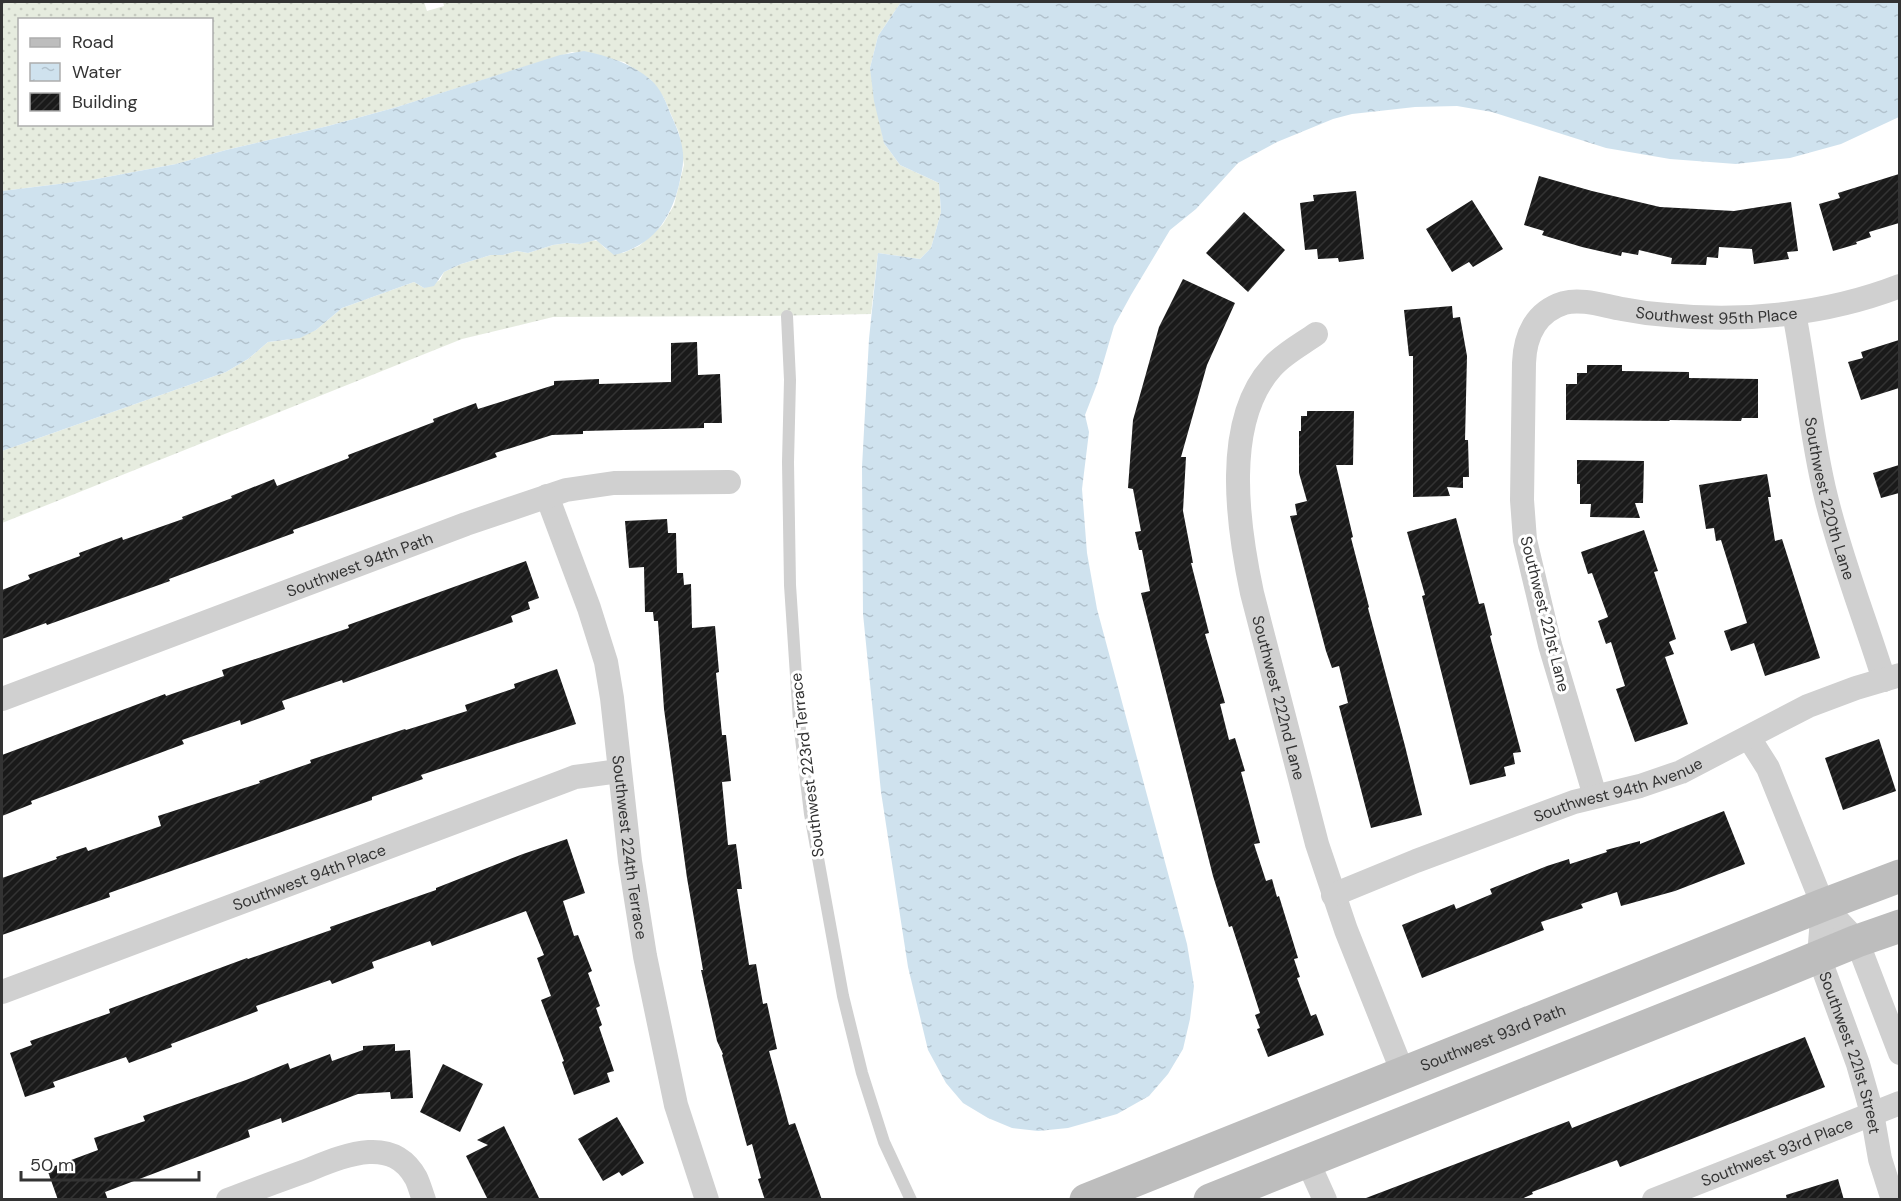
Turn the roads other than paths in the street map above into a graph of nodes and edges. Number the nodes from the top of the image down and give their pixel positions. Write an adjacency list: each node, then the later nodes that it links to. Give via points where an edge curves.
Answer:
1 (1899, 286): 2 (street, Southwest 95th Place)
2 (1794, 313): 4 (street, Southwest 95th Place, via 1694,318 1573,302 1555,307); 8 (street, Southwest 220th Lane, via 1825,495 1842,556)
3 (787, 316): 29 (lane, Southwest 223rd Terrace, via 790,585 810,814 838,974 862,1073 884,1142)
4 (1535, 322): 12 (street, Southwest 221st Lane, via 1526,340 1524,363 1525,540 1550,645)
5 (1316, 334): 14 (street, Southwest 222nd Lane, via 1273,366 1249,407 1239,469 1238,507 1252,593)
6 (729, 482): 7 (street, Southwest 94th Path, via 614,483)
7 (548, 496): 9 (street, Southwest 94th Path); 11 (street, Southwest 224th Terrace, via 604,654)
8 (1892, 677): 10 (street, Southwest 94th Avenue, via 1808,706)
9 (2, 699)
10 (1749, 738): 12 (street, Southwest 94th Avenue, via 1670,776); 15 (street, Southwest 221st Street, via 1768,768)
11 (619, 771): 19 (street, Southwest 94th Place, via 575,777); 25 (street, Southwest 224th Terrace, via 645,956)
12 (1594, 796): 14 (street, Southwest 94th Avenue)
13 (1899, 876): 15 (street, Southwest 93rd Path)
14 (1333, 894): 21 (street, Southwest 222nd Lane)
15 (1823, 904): 17 (street, Southwest 221st Street); 18 (street, Southwest 221st Street); 21 (street, Southwest 93rd Path)
16 (1899, 926): 17 (street)
17 (1857, 941): 18 (street); 20 (street, Southwest 221st Street)
18 (1819, 957): 23 (street, Southwest 221st Street); 24 (street)
19 (2, 992)
20 (1899, 1053)
21 (1403, 1072): 30 (street, Southwest 93rd Path)
22 (1899, 1103): 23 (street, Southwest 93rd Place)
23 (1872, 1113): 26 (street, Southwest 93rd Place); 33 (street, Southwest 221st Street, via 1880,1159)
24 (1307, 1160): 31 (street); 32 (street)
25 (699, 1197)
26 (1662, 1198)
27 (228, 1200): 28 (street, via 369,1151 403,1162 415,1176)
28 (424, 1200)
29 (911, 1200)
30 (1086, 1200)
31 (1210, 1200)
32 (1325, 1200)
33 (1893, 1200)

